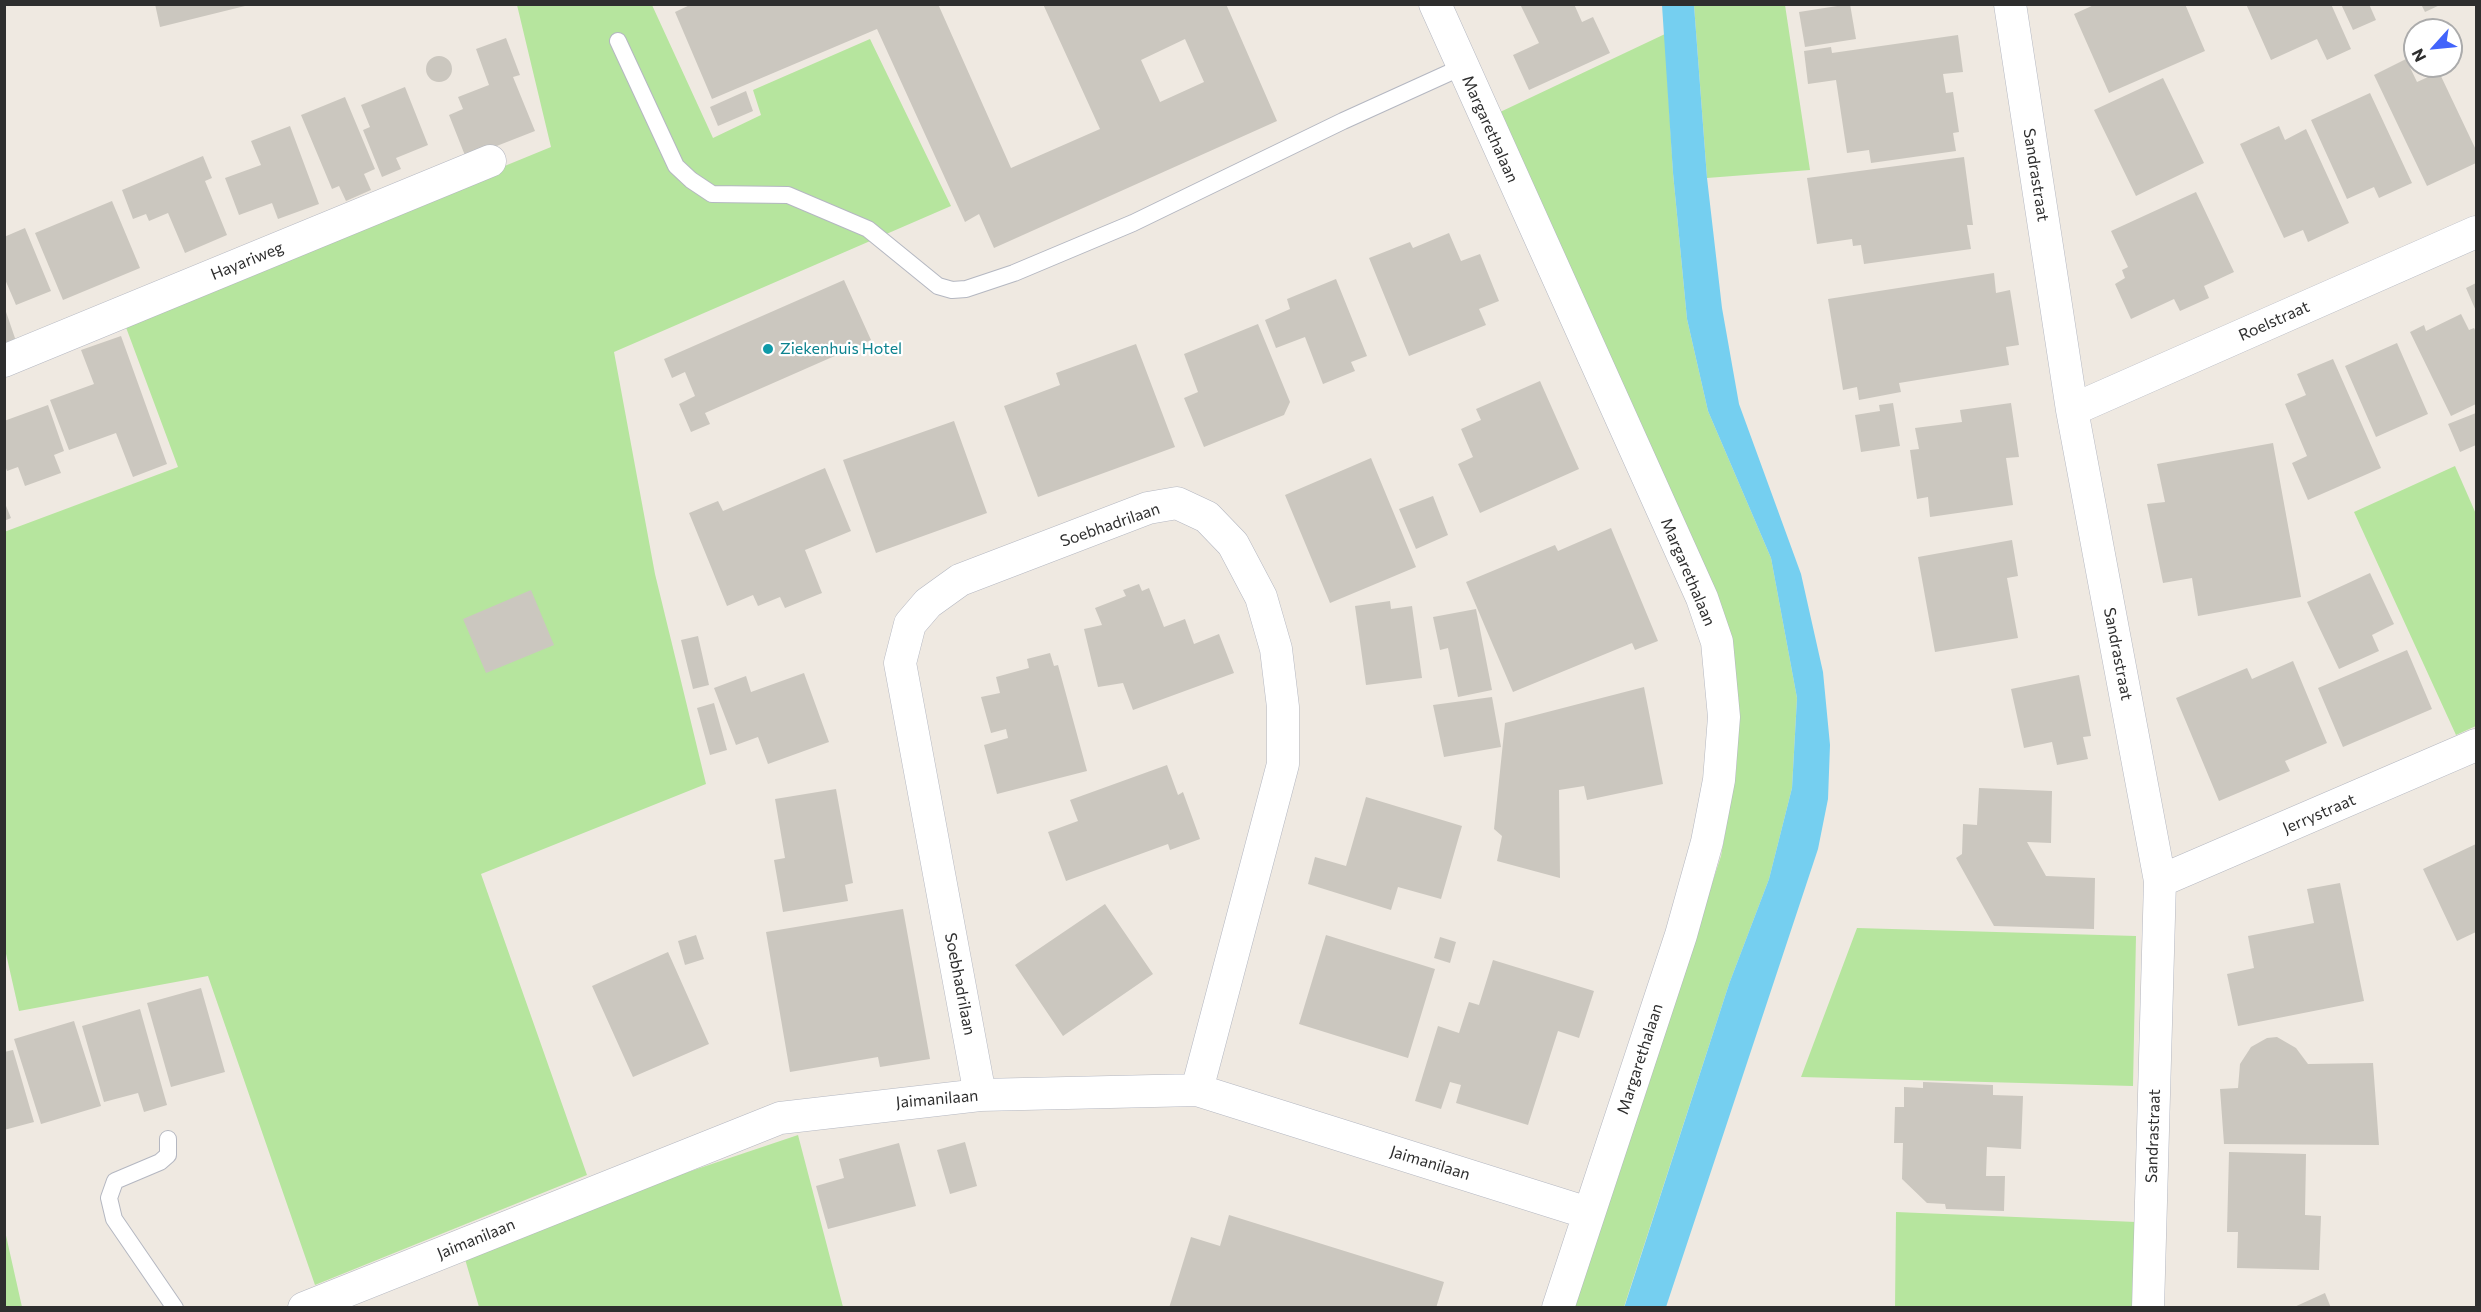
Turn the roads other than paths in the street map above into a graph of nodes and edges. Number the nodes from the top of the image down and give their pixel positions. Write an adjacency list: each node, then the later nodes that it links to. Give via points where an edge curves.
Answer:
1 (1435, 4): 4 (street, Margarethalaan)
2 (2010, 4): 8 (street, Sandrastraat)
3 (618, 41): 4 (lane, via 676,166 691,180 712,194 788,195 868,229 938,286 952,290 1014,273 1133,223)
4 (1462, 67): 14 (street, Margarethalaan, via 1702,598 1717,642 1724,717 1719,780 1707,842 1681,935)
5 (490, 161): 7 (street, Hayariweg)
6 (2476, 232): 8 (street, Roelstraat)
7 (4, 361)
8 (2072, 410): 10 (street, Sandrastraat)
9 (2476, 745): 10 (street, Jerrystraat)
10 (2160, 881): 18 (street, Sandrastraat)
11 (1197, 1090): 12 (street, Jaimanilaan); 12 (street, Soebhadrilaan, via 1283,764 1283,707 1276,649 1261,597 1233,544 1207,518 1177,503 1148,508 960,580 928,603 910,624 900,663); 14 (street, Jaimanilaan)
12 (981, 1095): 16 (street, Jaimanilaan, via 780,1118)
13 (168, 1139): 15 (lane, via 168,1155 116,1181 109,1198 114,1219)
14 (1588, 1213): 17 (street, Margarethalaan)
15 (175, 1308)
16 (304, 1308)
17 (1558, 1308)
18 (2148, 1308)

